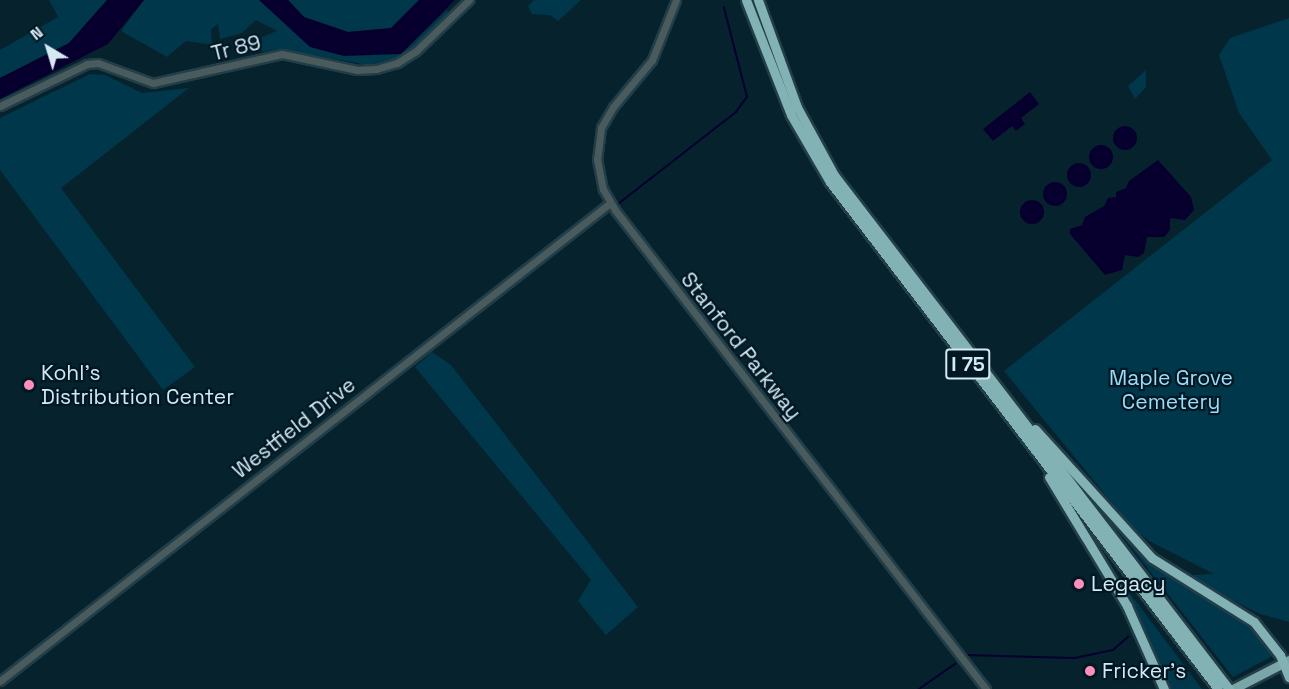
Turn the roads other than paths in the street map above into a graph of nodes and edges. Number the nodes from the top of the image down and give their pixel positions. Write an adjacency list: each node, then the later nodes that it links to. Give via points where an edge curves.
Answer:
1 (469, 0): 5 (street, Tr 89, via 416,51 397,63 376,69 342,67 282,54 153,83 98,63 87,64)
2 (676, 0): 6 (street, Stanford Parkway, via 652,60 613,107 602,128 597,166)
3 (746, 0): 8 (highway, I 75, via 792,115 817,162)
4 (758, 0): 7 (highway, I 75, via 789,89 824,159)
5 (0, 106)
6 (610, 203): 11 (street, Westfield Drive); 12 (street, Stanford Parkway)
7 (1006, 400): 9 (highway, via 1136,543 1180,578 1244,613); 15 (highway, I 75)
8 (1007, 415): 13 (highway, via 1103,563 1136,623); 14 (highway, I 75)
9 (1287, 661): 10 (highway); 15 (highway)
10 (1289, 677)
11 (0, 681)
12 (986, 689)
13 (1164, 689)
14 (1218, 689)
15 (1231, 689)

